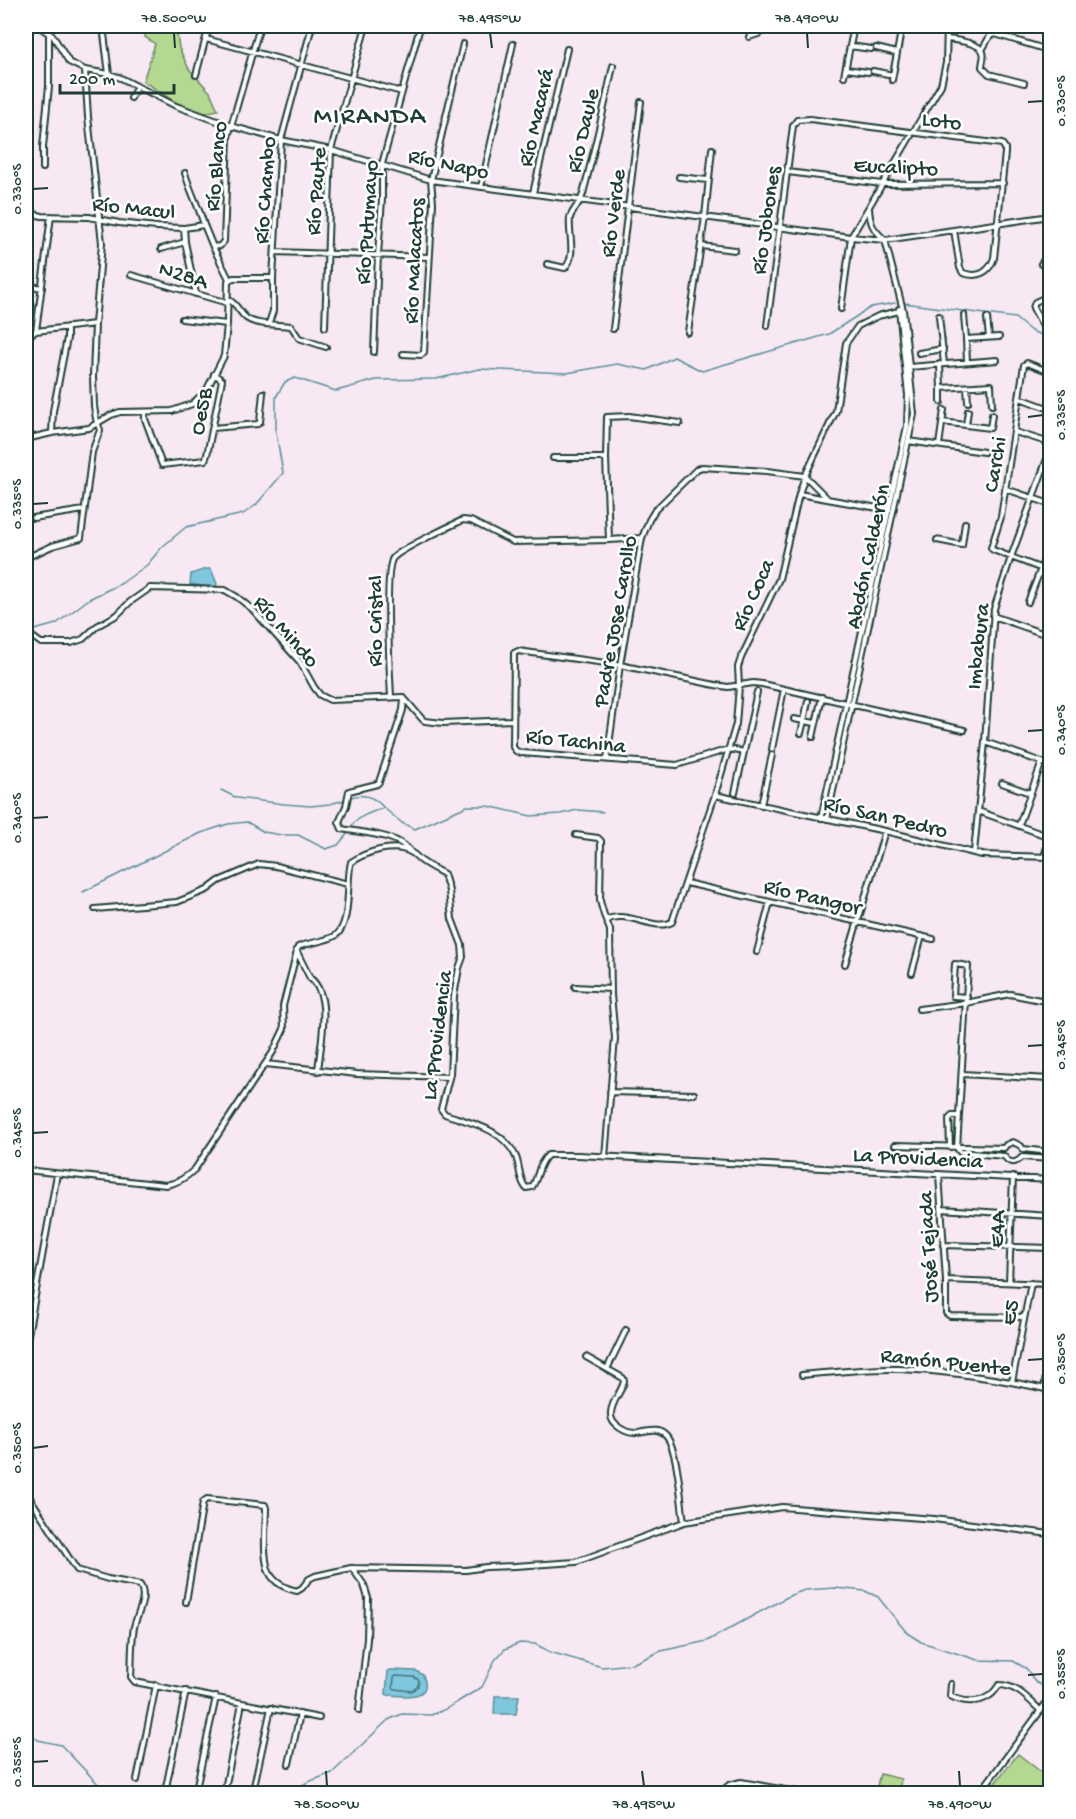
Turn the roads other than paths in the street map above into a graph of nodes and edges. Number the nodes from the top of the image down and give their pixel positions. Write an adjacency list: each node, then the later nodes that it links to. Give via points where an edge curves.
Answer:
1 (38, 26): 13 (street, Río Napo)
2 (103, 26): 29 (street)
3 (209, 26): 15 (street)
4 (260, 26): 23 (street, Río Blanco)
5 (312, 26): 25 (street, Río Chambo)
6 (366, 26): 32 (street, Río Paute)
7 (766, 26): 14 (street, via 761,33)
8 (854, 26): 19 (street)
9 (876, 26): 12 (street)
10 (947, 26): 16 (street)
11 (420, 27): 35 (street, Río Putumayo)
12 (902, 28): 24 (street)
13 (49, 33): 28 (street, Río Napo, via 69,62); 45 (street)
14 (749, 37)
15 (206, 39): 23 (street); 30 (street)
16 (947, 39): 21 (street); 40 (street, via 941,85)
17 (463, 44): 49 (street, Río Malacatos)
18 (513, 44): 53 (street)
19 (850, 46): 24 (street); 27 (street)
20 (567, 49): 54 (street, Río Macará)
21 (982, 50): 22 (street, via 995,34); 33 (street, via 982,66 989,74)
22 (1048, 50)
23 (254, 51): 25 (street); 39 (street, Río Blanco)
24 (897, 53): 27 (street, via 892,77)
25 (302, 65): 32 (street); 41 (street, Río Chambo)
26 (613, 66): 55 (street, Río Daule)
27 (846, 69): 31 (street)
28 (86, 70): 29 (street, Río Napo); 62 (street)
29 (109, 74): 34 (street, Río Napo)
30 (196, 75)
31 (844, 76)
32 (352, 79): 35 (street); 43 (street, Río Paute)
33 (1024, 83)
34 (137, 86): 36 (street); 39 (street, Río Napo, via 176,106)
35 (402, 92): 44 (street, Río Putumayo)
36 (131, 98)
37 (641, 102): 57 (street, Río Verde)
38 (797, 120): 40 (street, Loto); 46 (street, Río Jobones)
39 (231, 126): 41 (street, Río Napo); 72 (street, Río Blanco, via 224,241)
40 (914, 132): 51 (street, Loto, via 1002,144); 52 (street)
41 (281, 140): 43 (street, Río Napo); 75 (street, Río Chambo)
42 (712, 149): 50 (street)
43 (331, 150): 44 (street, Río Napo); 77 (street, Río Paute)
44 (382, 164): 49 (street, Río Napo); 78 (street, Río Putumayo)
45 (43, 168)
46 (788, 172): 52 (street, Eucalipto); 66 (street, Río Jobones)
47 (185, 173): 64 (street)
48 (679, 177): 50 (street)
49 (431, 180): 53 (street, Río Napo); 79 (street, Río Malacatos)
50 (708, 180): 61 (street)
51 (1003, 183): 52 (street, Eucalipto); 63 (street, Loto)
52 (882, 184): 56 (street)
53 (481, 187): 54 (street, Río Napo)
54 (533, 193): 55 (street, Río Napo)
55 (581, 201): 57 (street, Río Napo); 80 (street, Río Daule, via 570,218 572,239 567,266)
56 (868, 207): 68 (street); 69 (street, via 873,229)
57 (627, 208): 61 (street, Río Napo); 105 (street, Río Verde)
58 (26, 212): 59 (street, Río Macul)
59 (51, 216): 62 (street, Río Macul); 86 (street)
60 (1050, 216): 63 (street, Río Napo)
61 (705, 217): 66 (street, Río Napo); 71 (street)
62 (100, 219): 65 (street, Río Macul); 98 (street, via 101,262)
63 (998, 224): 67 (street, Río Napo); 67 (street, Loto, via 991,267 976,275 963,273 960,267)
64 (204, 225): 65 (street, Río Macul); 72 (street, Río Macul)
65 (184, 228): 70 (street)
66 (780, 228): 68 (street, Río Napo); 101 (street, Río Jobones)
67 (954, 230): 69 (street, Río Napo)
68 (850, 237): 69 (street, Río Napo); 90 (street)
69 (885, 240): 91 (street, Abdón Calderón)
70 (185, 242): 73 (street); 87 (street)
71 (701, 246): 74 (street); 107 (street)
72 (213, 247): 84 (street, Río Macul)
73 (161, 249)
74 (735, 250)
75 (275, 252): 77 (street); 83 (street, Río Chambo)
76 (1050, 252): 81 (street)
77 (327, 255): 78 (street); 103 (street, Río Paute)
78 (378, 255): 79 (street); 114 (street, Río Putumayo)
79 (429, 257): 116 (street, Río Malacatos, via 423,354)
80 (547, 264)
81 (1041, 264)
82 (131, 275): 87 (street, N28A)
83 (273, 278): 84 (street); 92 (street, Río Chambo)
84 (229, 279): 89 (street)
85 (26, 285): 86 (street)
86 (42, 288): 106 (street)
87 (196, 294): 89 (street, N28A)
88 (1050, 295): 104 (street, via 1035,302 1034,308 1044,328)
89 (228, 301): 97 (street, via 246,318); 99 (street)
90 (841, 309)
91 (901, 310): 120 (street, Abdón Calderón); 150 (street, Río Coca, via 858,326 846,343 836,411)
92 (273, 311): 97 (street, Río Chambo); 100 (street)
93 (964, 315): 111 (street)
94 (939, 316): 113 (street)
95 (987, 318): 110 (street)
96 (182, 320): 99 (street)
97 (269, 323): 100 (street)
98 (95, 324): 102 (street); 136 (street)
99 (228, 324): 122 (street, via 224,356)
100 (278, 324): 112 (street, via 291,326 301,339)
101 (767, 326)
102 (67, 327): 106 (street); 141 (street)
103 (324, 327)
104 (1050, 328)
105 (613, 329)
106 (36, 331): 108 (street)
107 (688, 332)
108 (26, 337)
109 (999, 337): 110 (street)
110 (989, 338): 111 (street)
111 (966, 339): 118 (street)
112 (326, 347)
113 (943, 349): 115 (street); 119 (street)
114 (374, 352)
115 (919, 352)
116 (403, 354)
117 (997, 360): 118 (street)
118 (967, 362): 119 (street)
119 (942, 364): 120 (street); 124 (street)
120 (907, 368): 143 (street, Abdón Calderón, via 914,414); 157 (street, Abdón Calderón, via 907,426)
121 (1050, 372): 126 (street, Carchi, via 1027,363)
122 (214, 374): 133 (street, via 206,391 192,404 179,410); 139 (street, Oe5B, via 222,380)
123 (967, 387): 124 (street); 128 (street); 129 (street, via 991,385)
124 (941, 388): 127 (street)
125 (263, 393): 139 (street, via 258,424)
126 (1020, 398): 130 (street); 140 (street, Carchi)
127 (941, 402)
128 (968, 402)
129 (992, 405)
130 (1050, 409)
131 (944, 410): 135 (street)
132 (968, 411): 138 (street)
133 (145, 412): 136 (street, via 120,412); 139 (street, Oe5B, via 162,465 205,459)
134 (992, 415): 138 (street, via 990,428)
135 (942, 422): 138 (street); 145 (street)
136 (97, 423): 141 (street, via 80,430); 156 (street, via 100,430 92,452)
137 (680, 423): 149 (street, via 607,417)
138 (966, 425)
139 (213, 428)
140 (1015, 432): 144 (street); 151 (street, Carchi)
141 (52, 433): 142 (street)
142 (26, 439)
143 (908, 441): 145 (street); 157 (street, Abdón Calderón)
144 (1050, 444)
145 (939, 445): 147 (street)
146 (1050, 451): 153 (street, Imbabura)
147 (984, 452)
148 (553, 458): 149 (street)
149 (606, 458): 161 (street)
150 (805, 476): 152 (street, Río Coca); 154 (street); 160 (street, Padre Jose Carollo, via 699,467 655,510)
151 (1006, 489): 153 (street); 164 (street, Carchi, via 991,548)
152 (799, 494): 154 (street); 173 (street, Río Coca, via 779,579 738,667)
153 (1034, 498): 155 (street); 164 (street, Imbabura)
154 (828, 499): 157 (street)
155 (1050, 504)
156 (84, 510): 158 (street); 165 (street, via 81,538)
157 (890, 510): 180 (street, Abdón Calderón)
158 (33, 518)
159 (965, 523): 162 (street, via 962,545)
160 (642, 538): 161 (street, Río Cristal); 172 (street, Padre Jose Carollo)
161 (609, 540): 176 (street, Río Cristal, via 513,542 465,520 398,553 390,563)
162 (938, 540)
163 (1050, 544): 166 (street)
164 (1011, 557): 166 (street); 169 (street, Imbabura)
165 (26, 558)
166 (1041, 569): 167 (street); 168 (street)
167 (1050, 572)
168 (1028, 602)
169 (993, 616): 171 (street); 188 (street, Imbabura)
170 (26, 628): 176 (street, Río Mindo, via 41,643 71,643 83,639 150,588 221,590 252,609 300,662 324,698)
171 (1050, 636)
172 (620, 666): 173 (street, via 715,686); 182 (street, Río Tachina, via 518,651 514,653); 193 (street, Padre Jose Carollo)
173 (739, 686): 174 (street, via 753,683); 189 (street, Río Coca)
174 (784, 689): 177 (street); 190 (street)
175 (757, 692): 191 (street)
176 (391, 697): 178 (street, Río Mindo)
177 (822, 697): 180 (street); 184 (street)
178 (404, 698): 182 (street, via 425,721); 209 (street, via 404,710 379,782 349,790 339,822 342,829 404,844)
179 (808, 701): 183 (street)
180 (848, 704): 185 (street); 202 (street, Abdón Calderón); 203 (street, Abdón Calderón)
181 (794, 719): 183 (street)
182 (512, 720): 193 (street, Río Tachina, via 516,751)
183 (804, 721): 184 (street); 186 (street)
184 (815, 723): 187 (street)
185 (964, 730)
186 (801, 733)
187 (813, 737)
188 (985, 742): 194 (street); 201 (street, Imbabura)
189 (729, 749): 191 (street); 193 (street, Río Tachina, via 678,765); 199 (street, Río Coca)
190 (772, 749)
191 (744, 752): 197 (street)
192 (772, 755): 200 (street)
193 (607, 759)
194 (1042, 762): 195 (street); 198 (street)
195 (1050, 765)
196 (1002, 783): 198 (street)
197 (735, 793)
198 (1030, 794): 204 (street)
199 (715, 795): 200 (street, Río San Pedro); 212 (street, Río Coca)
200 (761, 805): 202 (street, Río San Pedro)
201 (978, 811): 204 (street); 208 (street, Imbabura)
202 (821, 818): 203 (street, Río San Pedro)
203 (827, 819): 205 (street, Río San Pedro)
204 (1019, 825): 207 (street)
205 (885, 831): 208 (street, Río San Pedro); 217 (street)
206 (576, 835): 216 (street, via 600,839 600,901)
207 (1050, 836): 210 (street)
208 (974, 852): 210 (street, Río San Pedro)
209 (412, 853): 213 (street, La Providencia, via 381,850 357,858 350,864); 235 (street, La Providencia, via 444,874 452,919 462,945)
210 (1044, 856): 211 (street, Río San Pedro)
211 (1050, 857)
212 (686, 883): 214 (street, Río Pangor); 216 (street, Río Coca, via 671,924 617,916)
213 (348, 884): 215 (street, via 259,864 177,902); 220 (street, La Providencia, via 341,930 335,936)
214 (770, 902): 217 (street, Río Pangor); 221 (street)
215 (95, 909)
216 (606, 920): 225 (street, via 610,930)
217 (858, 922): 218 (street, Río Pangor); 222 (street)
218 (922, 936): 219 (street, Río Pangor); 223 (street)
219 (933, 939)
220 (296, 950): 230 (street, via 283,1006 284,1029); 233 (street, via 324,1004)
221 (757, 952)
222 (845, 964)
223 (912, 974)
224 (575, 987): 225 (street)
225 (611, 989): 237 (street, via 615,1048)
226 (966, 997): 226 (street, via 953,996 955,964 968,965); 228 (street)
227 (1050, 1002): 228 (street, via 1012,994)
228 (966, 1004): 229 (street); 234 (street)
229 (919, 1009)
230 (273, 1052): 231 (street); 232 (street)
231 (265, 1064): 232 (street); 251 (street, via 195,1169 174,1184)
232 (276, 1065): 233 (street)
233 (318, 1071): 235 (street)
234 (962, 1074): 236 (street); 239 (street)
235 (449, 1077): 247 (street, La Providencia, via 442,1112 497,1134 507,1142 526,1188 537,1180 548,1155)
236 (1050, 1079)
237 (610, 1092): 238 (street); 247 (street)
238 (694, 1094)
239 (959, 1116): 241 (street, via 950,1117); 242 (street)
240 (895, 1145): 241 (street)
241 (950, 1147): 242 (street)
242 (957, 1148): 243 (street); 246 (street, via 960,1152)
243 (1004, 1148): 244 (street, via 1014,1142); 246 (street)
244 (1023, 1149): 245 (street); 248 (street)
245 (1050, 1152)
246 (1004, 1156): 248 (street, via 1012,1162)
247 (605, 1157): 252 (street, La Providencia)
248 (1022, 1157): 249 (street)
249 (1050, 1159)
250 (26, 1170): 251 (street)
251 (57, 1174): 267 (street)
252 (939, 1174): 253 (street, La Providencia); 255 (street, José Tejada)
253 (1013, 1177): 254 (street, La Providencia); 256 (street, E4A)
254 (1050, 1180)
255 (941, 1209): 256 (street); 258 (street, José Tejada)
256 (1012, 1213): 257 (street); 259 (street, E4A)
257 (1050, 1216)
258 (943, 1245): 259 (street); 261 (street, José Tejada)
259 (1010, 1246): 260 (street); 262 (street, E4A)
260 (1050, 1248)
261 (946, 1280): 262 (street); 265 (street, José Tejada, via 946,1313 950,1316)
262 (1009, 1282): 263 (street)
263 (1031, 1283): 264 (street); 265 (street, E5)
264 (1050, 1284)
265 (1024, 1317): 272 (street, E5)
266 (626, 1330): 270 (street)
267 (26, 1346)
268 (1050, 1353): 273 (street)
269 (586, 1357): 270 (street)
270 (607, 1369): 276 (street, via 624,1381 612,1409 615,1425 630,1432 658,1430 672,1446)
271 (802, 1375): 272 (street, Ramón Puente, via 898,1369)
272 (1012, 1382): 273 (street, Ramón Puente)
273 (1044, 1389): 274 (street, Ramón Puente)
274 (1050, 1390)
275 (26, 1492): 281 (street, via 77,1570 142,1587 134,1630 132,1677 138,1683)
276 (684, 1522): 277 (street, via 782,1506); 278 (street, via 576,1562 466,1570)
277 (1050, 1534)
278 (351, 1568): 279 (street, via 315,1576 297,1591 286,1588 273,1578 266,1564 265,1505 206,1499); 287 (street, via 368,1598)
279 (186, 1602)
280 (951, 1684): 288 (street, via 950,1696 970,1702 989,1696 999,1685 1015,1688)
281 (156, 1686): 282 (street); 292 (street)
282 (186, 1691): 283 (street); 294 (street)
283 (216, 1697): 285 (street); 295 (street)
284 (1050, 1698): 288 (street)
285 (242, 1702): 286 (street); 296 (street)
286 (271, 1708): 289 (street); 293 (street)
287 (359, 1710)
288 (1041, 1711): 299 (street)
289 (300, 1714): 290 (street); 291 (street)
290 (319, 1718)
291 (289, 1764)
292 (137, 1780)
293 (254, 1786)
294 (165, 1792)
295 (195, 1794)
296 (224, 1794)
297 (718, 1794): 298 (street, via 741,1782)
298 (808, 1794)
299 (979, 1794)

